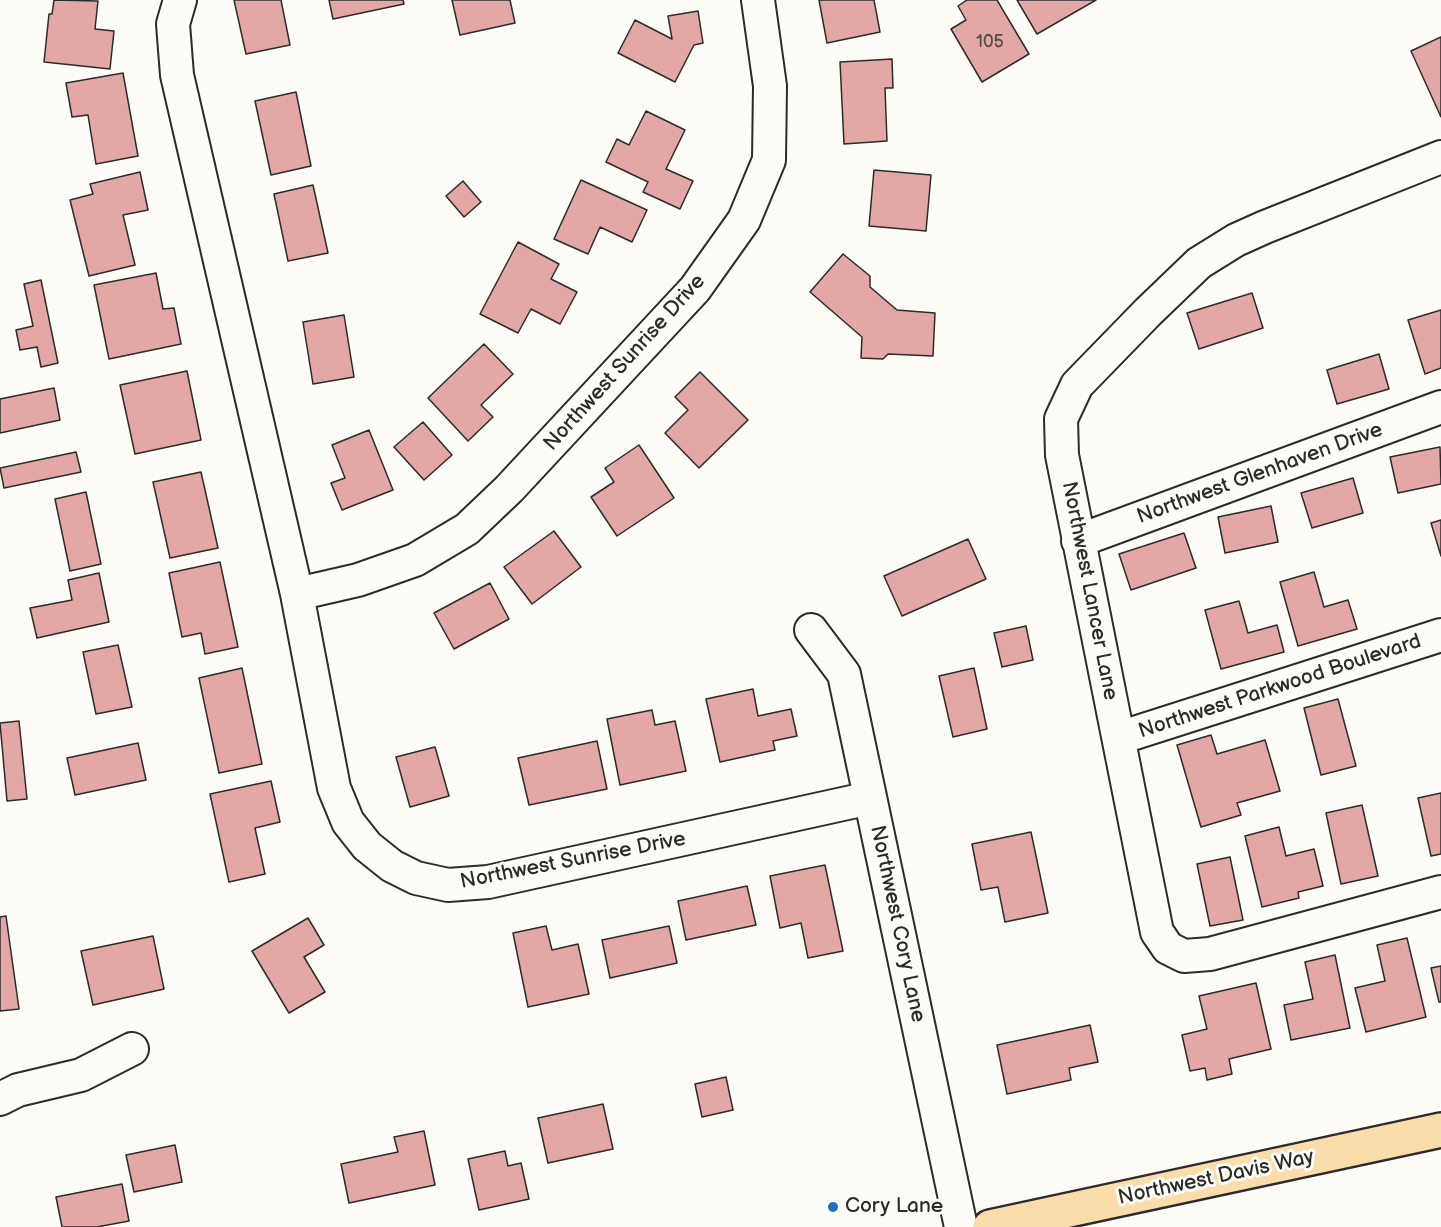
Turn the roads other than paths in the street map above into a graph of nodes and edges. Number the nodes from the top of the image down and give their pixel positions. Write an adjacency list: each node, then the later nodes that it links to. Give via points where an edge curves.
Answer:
1 (180, 0): 6 (street, Northwest Sunrise Drive, via 173,24 177,75)
2 (758, 0): 6 (street, Northwest Sunrise Drive, via 770,86 769,160 744,220 695,289 468,529 415,560 358,580)
3 (1441, 157): 5 (street, Northwest Lancer Lane, via 1236,240 1199,263 1077,386 1061,419 1062,454)
4 (1441, 407): 5 (street, Northwest Glenhaven Drive)
5 (1078, 541): 9 (street, Northwest Lancer Lane)
6 (297, 594): 10 (street, Northwest Sunrise Drive, via 337,796 348,822 367,846 392,866 416,878 448,885 488,882)
7 (811, 630): 10 (street, Northwest Cory Lane, via 844,674)
8 (1441, 635): 9 (street, Northwest Parkwood Boulevard)
9 (1119, 738): 11 (street, Northwest Lancer Lane, via 1157,932 1168,948 1184,956 1210,954)
10 (870, 798): 15 (street, Northwest Cory Lane)
11 (1441, 892)
12 (132, 1049): 13 (street, via 81,1075 18,1090)
13 (0, 1099)
14 (1441, 1130): 16 (main road, Northwest Davis Way)
15 (962, 1227)
16 (990, 1227)

